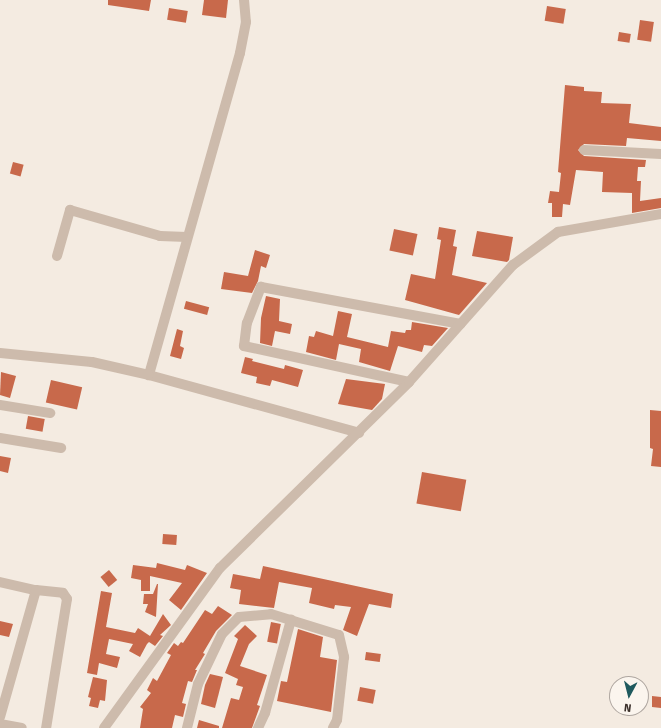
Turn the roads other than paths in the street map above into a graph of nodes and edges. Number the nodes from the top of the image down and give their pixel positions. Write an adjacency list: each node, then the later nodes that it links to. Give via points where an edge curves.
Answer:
1 (244, 0): 5 (street, via 246,22 240,53)
2 (584, 150): 3 (street)
3 (661, 154)
4 (661, 214): 7 (street, via 558,232 513,265)
5 (187, 237): 6 (street, via 160,236 70,210); 9 (street)
6 (57, 256)
7 (461, 324): 10 (street); 10 (street, via 261,287 247,323 244,346)
8 (0, 353): 9 (street, via 92,362)
9 (149, 375): 13 (street)
10 (409, 382): 13 (street)
11 (0, 405): 12 (street)
12 (50, 413)
13 (359, 433): 23 (street, via 220,568)
14 (0, 438): 15 (street)
15 (61, 448)
16 (0, 582): 17 (street)
17 (36, 590): 19 (street); 22 (street, via 63,593 67,599)
18 (291, 620): 24 (street, via 271,614 239,617 222,634 198,684); 25 (street, via 265,713); 26 (street, via 339,635 344,657)
19 (0, 717)
20 (0, 724): 21 (street)
21 (22, 728)
22 (46, 728)
23 (104, 728)
24 (187, 728)
25 (258, 728)
26 (333, 728)

